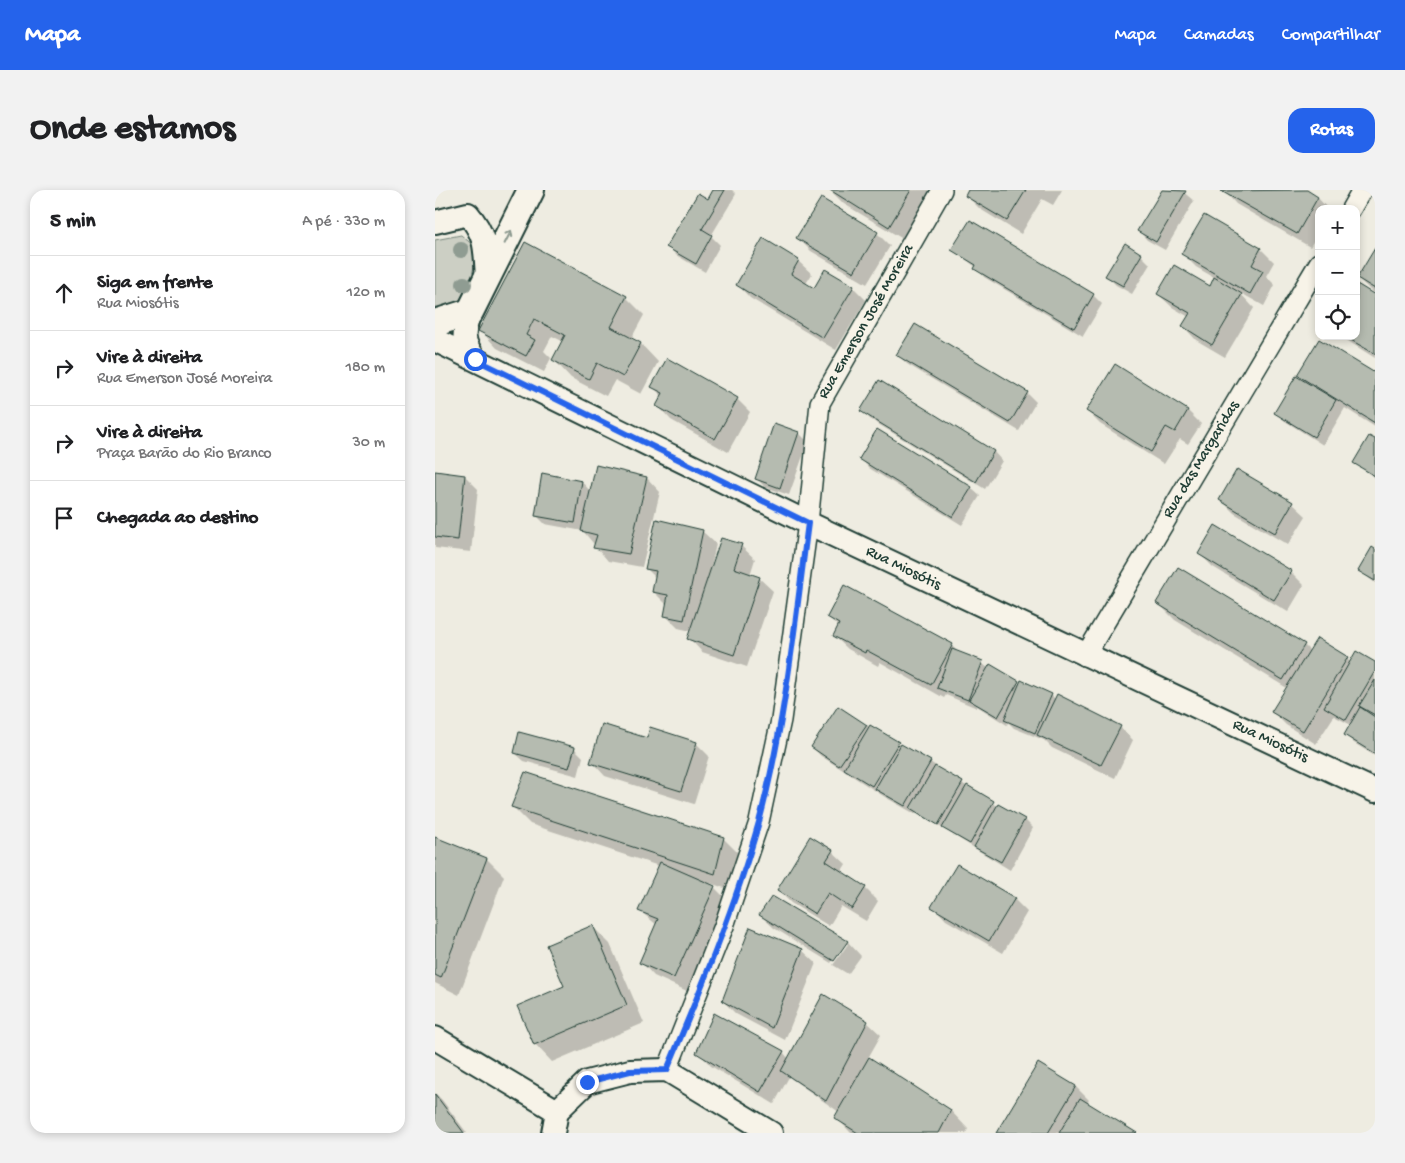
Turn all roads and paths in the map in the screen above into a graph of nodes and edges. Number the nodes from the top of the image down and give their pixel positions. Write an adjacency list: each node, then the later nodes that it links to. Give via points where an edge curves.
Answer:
1 (531, 190): 7 (main road, one-way to 1)
2 (942, 190): 12 (street, Rua Emerson José Moreira, via 819,404)
3 (1362, 190): 4 (street)
4 (1353, 205)
5 (435, 222): 7 (street, via 468,214 480,227 485,241)
6 (1315, 270): 13 (street, Rua das Margaridas)
7 (487, 278): 8 (main road)
8 (470, 312): 9 (main road); 11 (street, via 463,332 464,343)
9 (435, 323)
10 (435, 340): 11 (street, Rua Miosótis)
11 (475, 359): 12 (street, Rua Miosótis)
12 (808, 523): 13 (street, Rua Miosótis); 16 (street, Rua Emerson José Moreira, via 781,720 759,822 724,926)
13 (1085, 656): 14 (street, Rua Miosótis)
14 (1375, 791)
15 (435, 1038): 17 (street)
16 (667, 1070): 17 (street, via 630,1071 587,1082); 18 (street)
17 (555, 1122)
18 (771, 1133)

